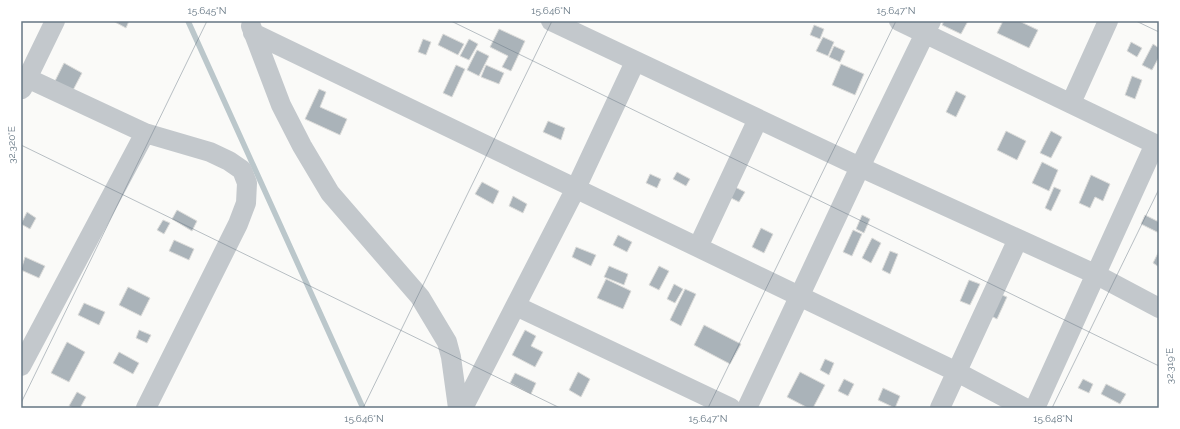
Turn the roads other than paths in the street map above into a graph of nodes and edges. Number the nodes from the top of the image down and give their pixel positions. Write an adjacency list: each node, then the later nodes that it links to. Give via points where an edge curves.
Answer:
1 (55, 21): 8 (street)
2 (551, 21): 7 (street)
3 (899, 21): 6 (street)
4 (1108, 21): 9 (street)
5 (251, 27): 14 (street); 24 (street, via 282,105 302,146 330,193 420,297 447,342)
6 (928, 27): 9 (street); 13 (street)
7 (635, 62): 10 (street); 14 (street)
8 (24, 84): 11 (street)
9 (1071, 103): 12 (street)
10 (758, 119): 13 (street); 16 (street)
11 (145, 133): 21 (street); 23 (street, via 210,152 229,161 242,170 248,183 246,203 238,224)
12 (1157, 145): 17 (street)
13 (860, 166): 15 (street); 18 (street)
14 (576, 188): 16 (street); 19 (street)
15 (1018, 239): 17 (street); 22 (street)
16 (698, 247): 18 (street)
17 (1096, 274): 20 (street); 30 (street)
18 (800, 297): 22 (street); 27 (street)
19 (516, 306): 25 (street); 26 (street)
20 (1159, 308)
21 (21, 366)
22 (957, 372): 28 (street); 29 (street)
23 (146, 408)
24 (458, 408)
25 (463, 408)
26 (731, 408)
27 (747, 408)
28 (940, 408)
29 (1024, 408)
30 (1035, 408)

